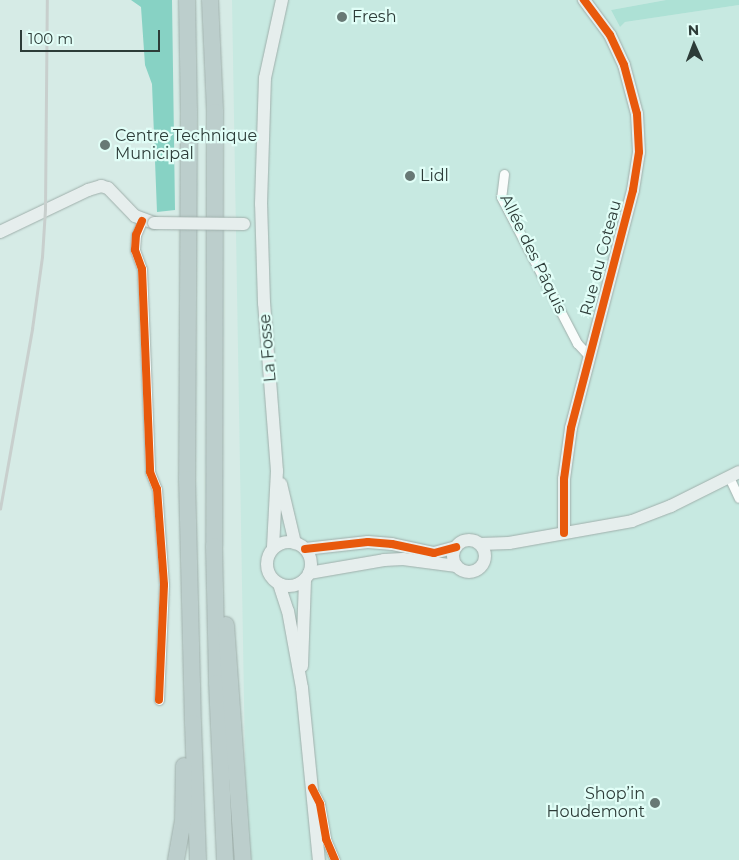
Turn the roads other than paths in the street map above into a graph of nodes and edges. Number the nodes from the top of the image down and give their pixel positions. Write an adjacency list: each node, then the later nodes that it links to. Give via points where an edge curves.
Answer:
1 (187, 0): 26 (highway, via 187,479)
2 (210, 0): 16 (highway, via 215,112)
3 (282, 0): 7 (street, La Fosse, via 265,78)
4 (584, 0): 9 (street, Rue du Coteau, via 601,22 624,65 635,101 639,140 634,185)
5 (504, 174): 9 (street, Allée des Pâquis, via 501,197 577,344)
6 (148, 222): 7 (street, bridge); 8 (street, via 131,212 108,188 94,187); 25 (street, via 136,236 135,250 142,269 150,472 158,489 164,585)
7 (261, 226): 10 (street, La Fosse, via 264,311)
8 (0, 232)
9 (590, 357): 13 (street, Rue du Coteau, via 568,445)
10 (277, 471): 17 (street, La Fosse); 19 (street, La Fosse)
11 (734, 474): 12 (street); 13 (street, via 644,517)
12 (739, 498)
13 (564, 533): 14 (street)
14 (509, 543): 15 (street); 20 (street)
15 (480, 544): 18 (street, via 469,540); 20 (street, via 485,554)
16 (214, 546): 28 (highway, via 224,604); 31 (highway)
17 (300, 546): 18 (street, via 368,542 434,553); 19 (street, via 284,542); 22 (street, via 311,560)
18 (456, 547): 21 (street, via 454,557)
19 (274, 548): 23 (street, via 267,558 267,570)
20 (484, 561): 21 (street, via 473,571 464,571)
21 (457, 566): 22 (street, via 403,559 384,560)
22 (307, 576): 23 (street, via 296,585); 24 (street)
23 (279, 584): 24 (street, via 288,611)
24 (302, 688): 27 (street)
25 (159, 700)
26 (192, 723): 29 (highway, via 184,745 183,822); 30 (highway)
27 (312, 788): 34 (street); 35 (street, via 320,804 326,839)
28 (240, 809): 32 (highway); 33 (highway)
29 (176, 860)
30 (198, 860)
31 (225, 860)
32 (243, 860)
33 (247, 860)
34 (319, 860)
35 (335, 860)

